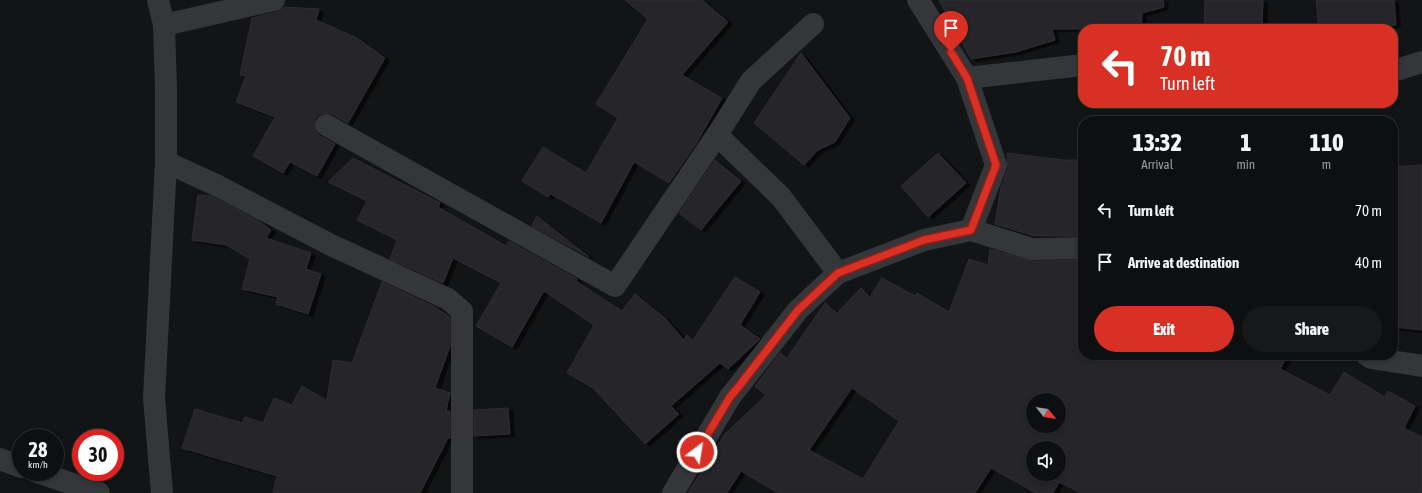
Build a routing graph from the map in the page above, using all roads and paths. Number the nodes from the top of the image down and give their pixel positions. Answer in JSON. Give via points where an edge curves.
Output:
{"nodes":[{"id":1,"x":158,"y":0,"type":"edge"},
{"id":2,"x":274,"y":0,"type":"edge"},
{"id":3,"x":918,"y":0,"type":"edge"},
{"id":4,"x":813,"y":24,"type":"dead end"},
{"id":5,"x":164,"y":25,"type":"junction"},
{"id":6,"x":1422,"y":62,"type":"edge"},
{"id":7,"x":1078,"y":66,"type":"edge"},
{"id":8,"x":1398,"y":69,"type":"edge"},
{"id":9,"x":967,"y":78,"type":"junction"},
{"id":10,"x":326,"y":125,"type":"dead end"},
{"id":11,"x":717,"y":135,"type":"junction"},
{"id":12,"x":166,"y":162,"type":"junction"},
{"id":13,"x":971,"y":230,"type":"junction"},
{"id":14,"x":1078,"y":248,"type":"edge"},
{"id":15,"x":838,"y":273,"type":"junction"},
{"id":16,"x":1384,"y":360,"type":"edge"},
{"id":17,"x":1422,"y":366,"type":"edge"},
{"id":18,"x":0,"y":459,"type":"edge"},
{"id":19,"x":12,"y":463,"type":"edge"},
{"id":20,"x":64,"y":481,"type":"edge"},
{"id":21,"x":99,"y":493,"type":"edge"},
{"id":22,"x":162,"y":493,"type":"edge"},
{"id":23,"x":462,"y":493,"type":"edge"},
{"id":24,"x":673,"y":493,"type":"edge"}],
"edges":[{"from":1,"to":5,"type":"street"},
{"from":2,"to":5,"type":"street"},
{"from":3,"to":9,"type":"street"},
{"from":4,"to":11,"type":"street","via":[[751,81]]},
{"from":5,"to":12,"type":"street"},
{"from":6,"to":8,"type":"street"},
{"from":7,"to":9,"type":"street"},
{"from":9,"to":13,"type":"street","via":[[996,165]]},
{"from":10,"to":11,"type":"street","via":[[616,286]]},
{"from":11,"to":15,"type":"street","via":[[781,197]]},
{"from":12,"to":22,"type":"street","via":[[154,398]]},
{"from":12,"to":23,"type":"street","via":[[331,245],[448,299],[462,311]]},
{"from":13,"to":14,"type":"street","via":[[1032,249]]},
{"from":13,"to":15,"type":"street","via":[[924,240]]},
{"from":15,"to":24,"type":"street","via":[[798,310],[730,397]]},
{"from":16,"to":17,"type":"street"},
{"from":18,"to":19,"type":"street"},
{"from":20,"to":21,"type":"street"}]}
